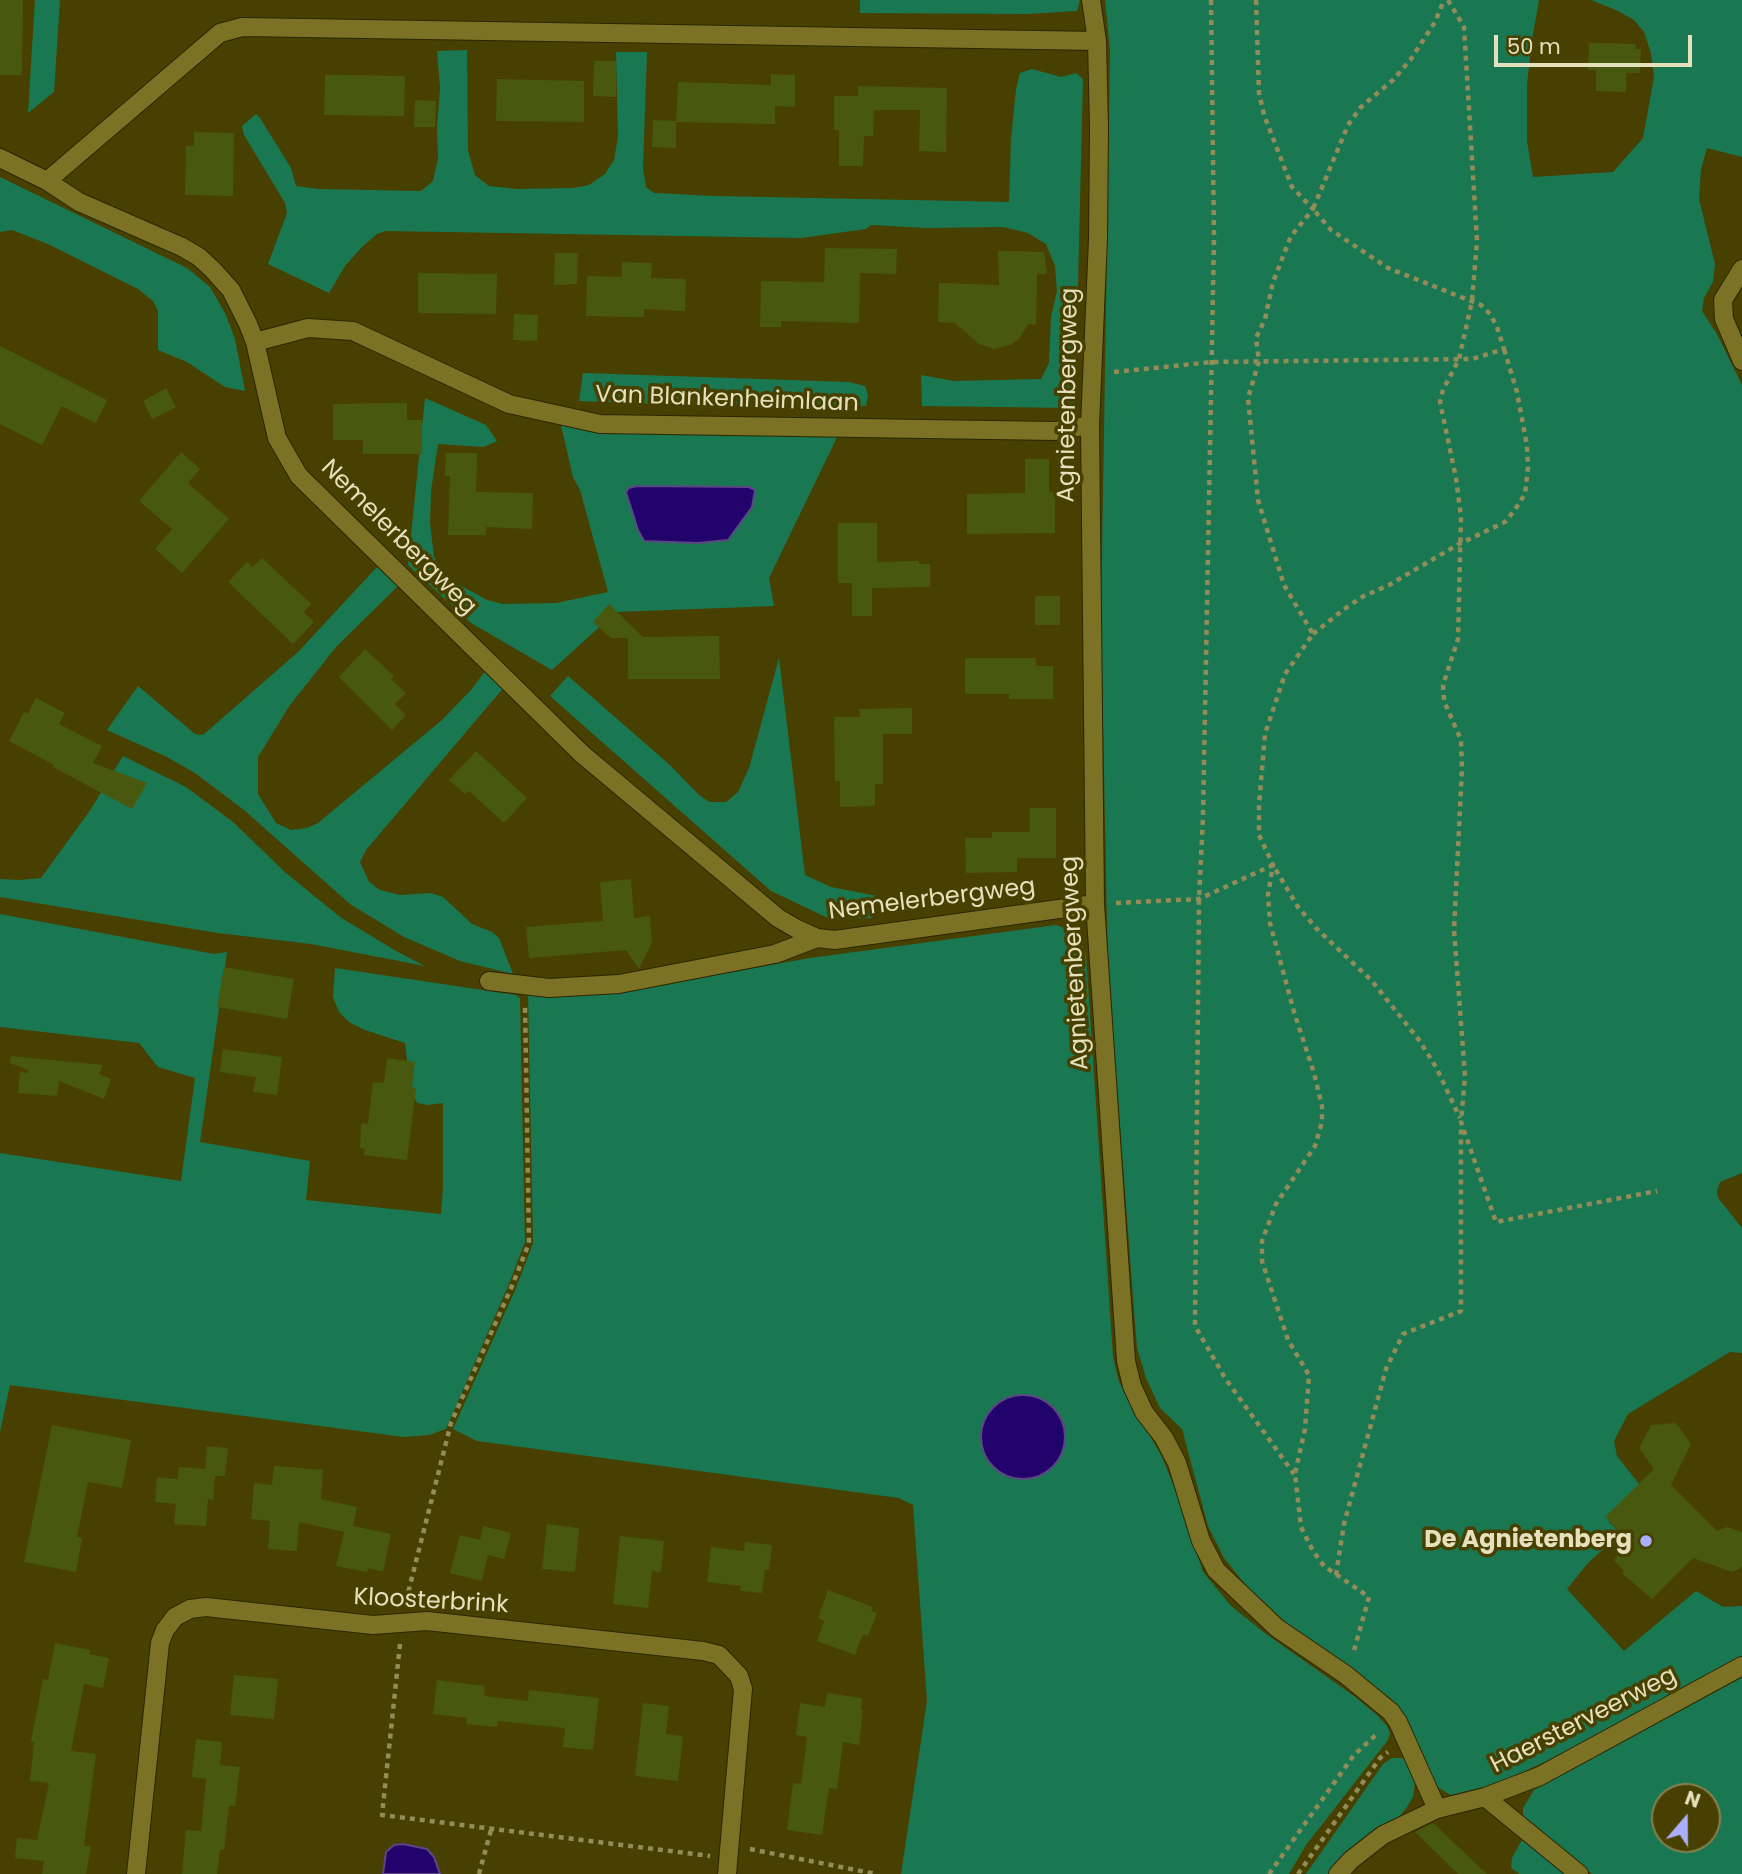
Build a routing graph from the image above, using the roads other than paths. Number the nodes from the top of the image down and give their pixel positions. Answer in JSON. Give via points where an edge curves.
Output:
{"nodes":[{"id":1,"x":1091,"y":0,"type":"edge"},
{"id":2,"x":1097,"y":41,"type":"junction"},
{"id":3,"x":0,"y":158,"type":"edge"},
{"id":4,"x":47,"y":180,"type":"junction"},
{"id":5,"x":1742,"y":270,"type":"edge"},
{"id":6,"x":255,"y":342,"type":"junction"},
{"id":7,"x":1742,"y":361,"type":"edge"},
{"id":8,"x":1090,"y":425,"type":"junction"},
{"id":9,"x":1095,"y":904,"type":"junction"},
{"id":10,"x":817,"y":938,"type":"junction"},
{"id":11,"x":489,"y":981,"type":"dead end"},
{"id":12,"x":1742,"y":1666,"type":"edge"},
{"id":13,"x":1485,"y":1797,"type":"junction"},
{"id":14,"x":1437,"y":1809,"type":"junction"},
{"id":15,"x":729,"y":1859,"type":"edge"},
{"id":16,"x":136,"y":1874,"type":"edge"},
{"id":17,"x":1338,"y":1874,"type":"edge"},
{"id":18,"x":1579,"y":1874,"type":"edge"}],
"edges":[{"from":1,"to":2,"type":"street","name":"Agnietenbergweg"},
{"from":2,"to":4,"type":"street","via":[[242,27],[220,33]]},
{"from":2,"to":8,"type":"street","name":"Agnietenbergweg","via":[[1098,239]]},
{"from":3,"to":4,"type":"street","name":"Nemelerbergweg"},
{"from":4,"to":6,"type":"street","name":"Nemelerbergweg","via":[[79,202],[199,257],[231,290]]},
{"from":5,"to":7,"type":"street","via":[[1723,300],[1724,319]]},
{"from":6,"to":8,"type":"street","name":"Van Blankenheimlaan","via":[[308,328],[353,331],[509,404],[600,424],[1056,431]]},
{"from":6,"to":10,"type":"street","name":"Nemelerbergweg","via":[[277,438],[299,476],[582,754],[778,918]]},
{"from":8,"to":9,"type":"street","name":"Agnietenbergweg"},
{"from":9,"to":10,"type":"street","name":"Nemelerbergweg","via":[[859,939]]},
{"from":9,"to":14,"type":"street","name":"Agnietenbergweg","via":[[1124,1335],[1132,1386],[1177,1463],[1198,1533],[1216,1570],[1277,1628],[1380,1702],[1398,1722]]},
{"from":10,"to":11,"type":"street","name":"Nemelerbergweg","via":[[775,954],[619,984],[524,987]]},
{"from":12,"to":13,"type":"street","name":"Haersterveerweg","via":[[1540,1776]]},
{"from":13,"to":14,"type":"street","name":"Haersterveerweg"},
{"from":13,"to":18,"type":"street"},
{"from":14,"to":17,"type":"street","name":"Haersterveerweg","via":[[1383,1835]]},
{"from":15,"to":16,"type":"street","name":"Kloosterbrink","via":[[743,1689],[739,1676],[719,1656],[441,1623],[373,1625],[206,1607],[175,1617],[165,1630],[158,1656]]}]}
